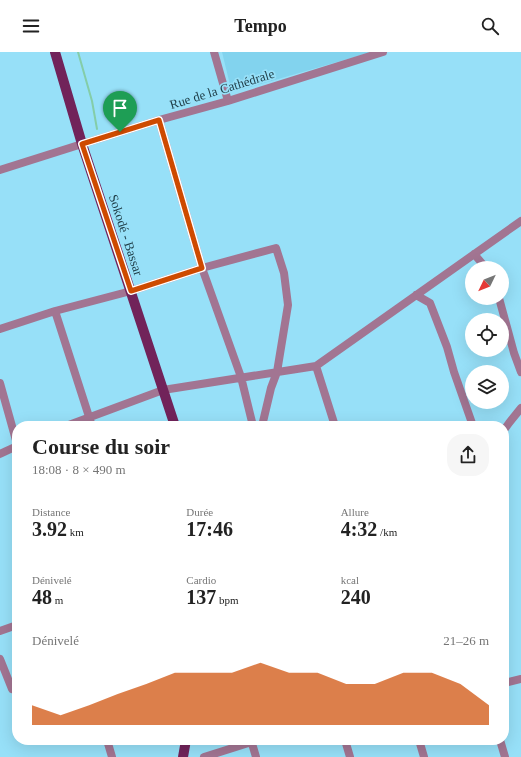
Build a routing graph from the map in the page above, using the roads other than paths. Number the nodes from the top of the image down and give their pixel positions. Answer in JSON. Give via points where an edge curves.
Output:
{"nodes":[{"id":1,"x":55,"y":52,"type":"edge"},
{"id":2,"x":214,"y":52,"type":"edge"},
{"id":3,"x":383,"y":52,"type":"edge"},
{"id":4,"x":228,"y":101,"type":"junction"},
{"id":5,"x":159,"y":120,"type":"junction"},
{"id":6,"x":82,"y":144,"type":"junction"},
{"id":7,"x":0,"y":170,"type":"edge"},
{"id":8,"x":521,"y":221,"type":"edge"},
{"id":9,"x":474,"y":254,"type":"junction"},
{"id":10,"x":480,"y":261,"type":"edge"},
{"id":11,"x":202,"y":268,"type":"junction"},
{"id":12,"x":131,"y":291,"type":"junction"},
{"id":13,"x":416,"y":295,"type":"junction"},
{"id":14,"x":501,"y":305,"type":"edge"},
{"id":15,"x":55,"y":311,"type":"junction"},
{"id":16,"x":0,"y":329,"type":"edge"},
{"id":17,"x":517,"y":351,"type":"edge"},
{"id":18,"x":316,"y":366,"type":"junction"},
{"id":19,"x":277,"y":372,"type":"junction"},
{"id":20,"x":521,"y":372,"type":"edge"},
{"id":21,"x":241,"y":377,"type":"junction"},
{"id":22,"x":0,"y":383,"type":"edge"},
{"id":23,"x":163,"y":390,"type":"junction"},
{"id":24,"x":521,"y":408,"type":"edge"},
{"id":25,"x":89,"y":417,"type":"junction"},
{"id":26,"x":79,"y":421,"type":"edge"},
{"id":27,"x":90,"y":421,"type":"edge"},
{"id":28,"x":173,"y":421,"type":"edge"},
{"id":29,"x":252,"y":421,"type":"edge"},
{"id":30,"x":263,"y":421,"type":"edge"},
{"id":31,"x":333,"y":421,"type":"edge"},
{"id":32,"x":471,"y":421,"type":"edge"},
{"id":33,"x":509,"y":422,"type":"edge"},
{"id":34,"x":12,"y":427,"type":"edge"},
{"id":35,"x":12,"y":448,"type":"edge"},
{"id":36,"x":0,"y":454,"type":"edge"},
{"id":37,"x":12,"y":627,"type":"edge"},
{"id":38,"x":0,"y":631,"type":"edge"},
{"id":39,"x":0,"y":659,"type":"edge"},
{"id":40,"x":521,"y":679,"type":"edge"},
{"id":41,"x":509,"y":682,"type":"edge"},
{"id":42,"x":12,"y":689,"type":"dead end"},
{"id":43,"x":108,"y":745,"type":"edge"},
{"id":44,"x":185,"y":745,"type":"edge"},
{"id":45,"x":242,"y":745,"type":"edge"},
{"id":46,"x":254,"y":745,"type":"edge"},
{"id":47,"x":346,"y":745,"type":"edge"},
{"id":48,"x":420,"y":745,"type":"edge"},
{"id":49,"x":501,"y":745,"type":"edge"},
{"id":50,"x":112,"y":757,"type":"edge"},
{"id":51,"x":183,"y":757,"type":"edge"},
{"id":52,"x":204,"y":757,"type":"edge"},
{"id":53,"x":256,"y":757,"type":"edge"},
{"id":54,"x":350,"y":757,"type":"edge"},
{"id":55,"x":424,"y":757,"type":"edge"},
{"id":56,"x":505,"y":757,"type":"edge"}],
"edges":[{"from":1,"to":6,"type":"main road","name":"Sokodé - Bassar"},
{"from":2,"to":4,"type":"street"},
{"from":3,"to":4,"type":"street","name":"Rue de la Cathédrale"},
{"from":4,"to":5,"type":"street","name":"Rue de la Cathédrale"},
{"from":5,"to":6,"type":"street","name":"Rue de la Cathédrale"},
{"from":5,"to":11,"type":"street"},
{"from":6,"to":7,"type":"street","name":"Rue de la Cathédrale"},
{"from":6,"to":12,"type":"main road","name":"Sokodé - Bassar"},
{"from":8,"to":9,"type":"street"},
{"from":9,"to":10,"type":"street"},
{"from":9,"to":13,"type":"street"},
{"from":11,"to":12,"type":"street"},
{"from":11,"to":19,"type":"street","via":[[276,248],[284,273],[288,305]]},
{"from":11,"to":21,"type":"street"},
{"from":12,"to":15,"type":"street"},
{"from":12,"to":23,"type":"main road","name":"Sokodé - Bassar"},
{"from":13,"to":18,"type":"street"},
{"from":13,"to":32,"type":"street","via":[[430,303]]},
{"from":14,"to":17,"type":"street"},
{"from":15,"to":16,"type":"street"},
{"from":15,"to":25,"type":"street"},
{"from":17,"to":20,"type":"street"},
{"from":18,"to":19,"type":"street"},
{"from":18,"to":31,"type":"street"},
{"from":19,"to":21,"type":"street"},
{"from":19,"to":30,"type":"street"},
{"from":21,"to":23,"type":"street"},
{"from":21,"to":29,"type":"street"},
{"from":22,"to":34,"type":"street"},
{"from":23,"to":25,"type":"street"},
{"from":23,"to":28,"type":"main road","name":"Sokodé - Bassar"},
{"from":24,"to":33,"type":"street"},
{"from":25,"to":26,"type":"street"},
{"from":25,"to":27,"type":"street"},
{"from":35,"to":36,"type":"street"},
{"from":37,"to":38,"type":"street"},
{"from":39,"to":42,"type":"street"},
{"from":40,"to":41,"type":"street"},
{"from":43,"to":50,"type":"street"},
{"from":44,"to":51,"type":"main road"},
{"from":45,"to":52,"type":"street"},
{"from":46,"to":53,"type":"street"},
{"from":47,"to":54,"type":"street"},
{"from":48,"to":55,"type":"street"},
{"from":49,"to":56,"type":"street"}]}
